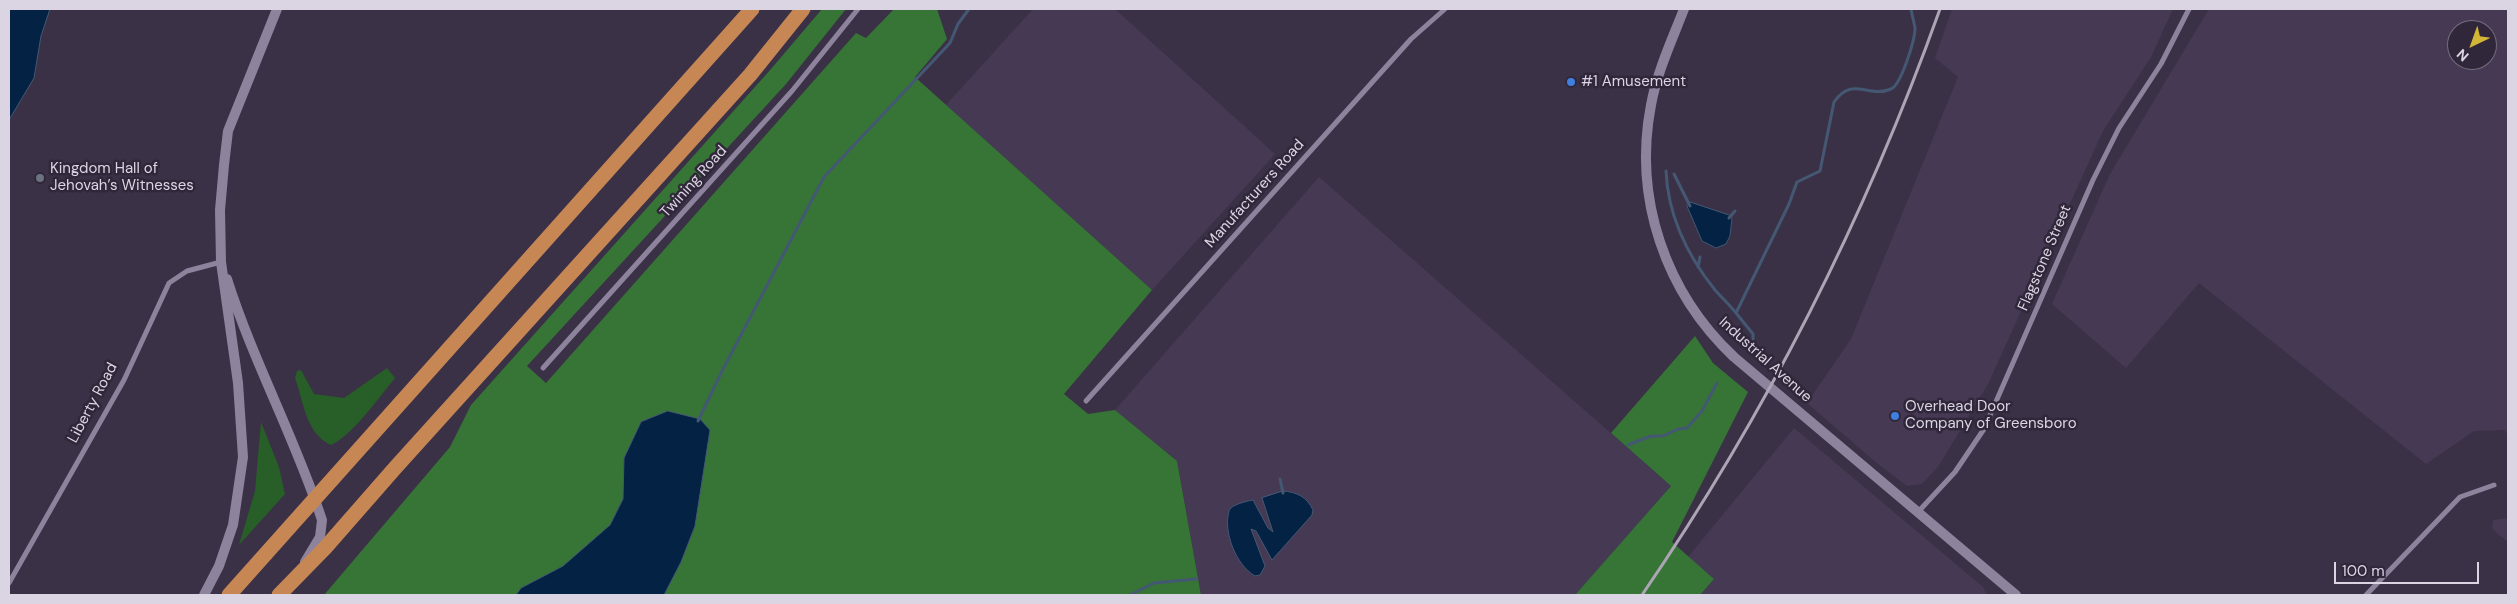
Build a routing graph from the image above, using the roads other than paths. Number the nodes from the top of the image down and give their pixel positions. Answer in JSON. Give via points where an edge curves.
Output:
{"nodes":[{"id":1,"x":277,"y":9,"type":"edge"},
{"id":2,"x":752,"y":9,"type":"edge"},
{"id":3,"x":803,"y":9,"type":"edge"},
{"id":4,"x":858,"y":9,"type":"edge"},
{"id":5,"x":1445,"y":9,"type":"edge"},
{"id":6,"x":1684,"y":9,"type":"edge"},
{"id":7,"x":2189,"y":9,"type":"edge"},
{"id":8,"x":221,"y":262,"type":"junction"},
{"id":9,"x":543,"y":368,"type":"dead end"},
{"id":10,"x":1086,"y":401,"type":"dead end"},
{"id":11,"x":2494,"y":485,"type":"dead end"},
{"id":12,"x":314,"y":497,"type":"junction"},
{"id":13,"x":1918,"y":512,"type":"junction"},
{"id":14,"x":294,"y":579,"type":"junction"},
{"id":15,"x":9,"y":583,"type":"edge"},
{"id":16,"x":2010,"y":593,"type":"edge"},
{"id":17,"x":204,"y":595,"type":"edge"},
{"id":18,"x":229,"y":595,"type":"edge"},
{"id":19,"x":279,"y":595,"type":"edge"},
{"id":20,"x":2366,"y":595,"type":"edge"}],
"edges":[{"from":1,"to":8,"type":"street","via":[[228,131],[220,210]]},
{"from":2,"to":12,"type":"highway"},
{"from":3,"to":14,"type":"highway","via":[[750,74]]},
{"from":4,"to":9,"type":"street","name":"Twining Road","via":[[792,92]]},
{"from":5,"to":10,"type":"street","name":"Manufacturers Road","via":[[1411,39]]},
{"from":6,"to":13,"type":"street","name":"Industrial Avenue","via":[[1657,79],[1646,140],[1651,211],[1671,273],[1695,314],[1722,346]]},
{"from":7,"to":13,"type":"street","name":"Flagstone Street","via":[[2162,64],[2119,128],[2097,171],[1984,429],[1955,472]]},
{"from":8,"to":12,"type":"street","via":[[246,335]]},
{"from":8,"to":15,"type":"street","name":"Liberty Road","via":[[186,271],[169,284],[124,380]]},
{"from":8,"to":17,"type":"street","via":[[238,383],[242,457],[233,525],[219,566]]},
{"from":11,"to":20,"type":"street","via":[[2460,497]]},
{"from":12,"to":14,"type":"street","via":[[322,520],[320,537]]},
{"from":12,"to":18,"type":"highway"},
{"from":13,"to":16,"type":"street","name":"Industrial Avenue"},
{"from":14,"to":19,"type":"highway"}]}
